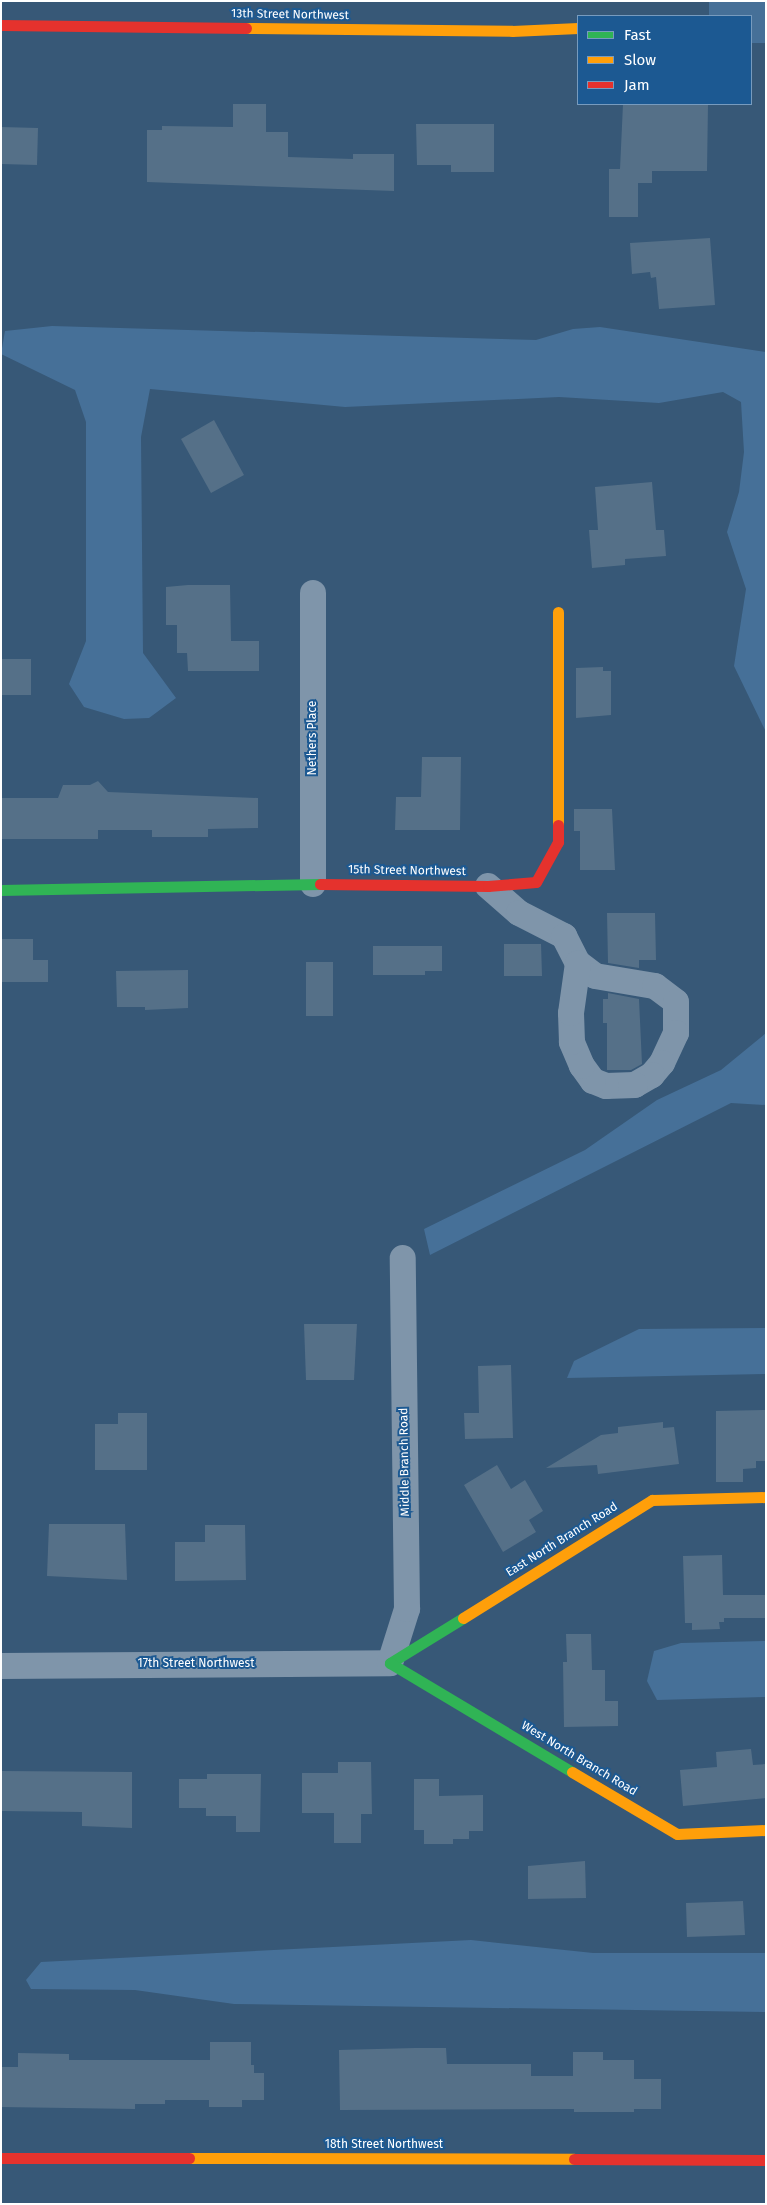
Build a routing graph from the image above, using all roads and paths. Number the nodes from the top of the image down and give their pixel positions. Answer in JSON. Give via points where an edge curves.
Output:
{"nodes":[{"id":1,"x":1,"y":25,"type":"edge"},
{"id":2,"x":577,"y":28,"type":"edge"},
{"id":3,"x":312,"y":593,"type":"dead end"},
{"id":4,"x":558,"y":612,"type":"dead end"},
{"id":5,"x":313,"y":884,"type":"junction"},
{"id":6,"x":488,"y":886,"type":"junction"},
{"id":7,"x":1,"y":890,"type":"edge"},
{"id":8,"x":578,"y":962,"type":"junction"},
{"id":9,"x":403,"y":1258,"type":"dead end"},
{"id":10,"x":766,"y":1498,"type":"edge"},
{"id":11,"x":390,"y":1663,"type":"junction"},
{"id":12,"x":1,"y":1666,"type":"edge"},
{"id":13,"x":766,"y":1830,"type":"edge"},
{"id":14,"x":1,"y":2158,"type":"edge"},
{"id":15,"x":766,"y":2160,"type":"edge"}],
"edges":[{"from":1,"to":2,"type":"street","name":"13th Street Northwest","via":[[512,31]]},
{"from":3,"to":5,"type":"street","name":"Nethers Place"},
{"from":4,"to":6,"type":"street","name":"15th Street Northwest","via":[[558,842],[536,882]]},
{"from":5,"to":6,"type":"street","name":"15th Street Northwest"},
{"from":5,"to":7,"type":"street","name":"15th Street Northwest"},
{"from":6,"to":8,"type":"street","via":[[519,913],[564,936]]},
{"from":8,"to":8,"type":"street","via":[[595,976],[655,986],[676,1002],[676,1033],[662,1063],[652,1075],[635,1084],[606,1086],[593,1081],[582,1066],[572,1042],[571,1012]]},
{"from":9,"to":11,"type":"street","name":"Middle Branch Road","via":[[407,1609]]},
{"from":10,"to":11,"type":"street","name":"East North Branch Road","via":[[652,1500]]},
{"from":11,"to":12,"type":"street","name":"17th Street Northwest"},
{"from":11,"to":13,"type":"street","name":"West North Branch Road","via":[[677,1834]]},
{"from":14,"to":15,"type":"street","name":"18th Street Northwest"}]}
